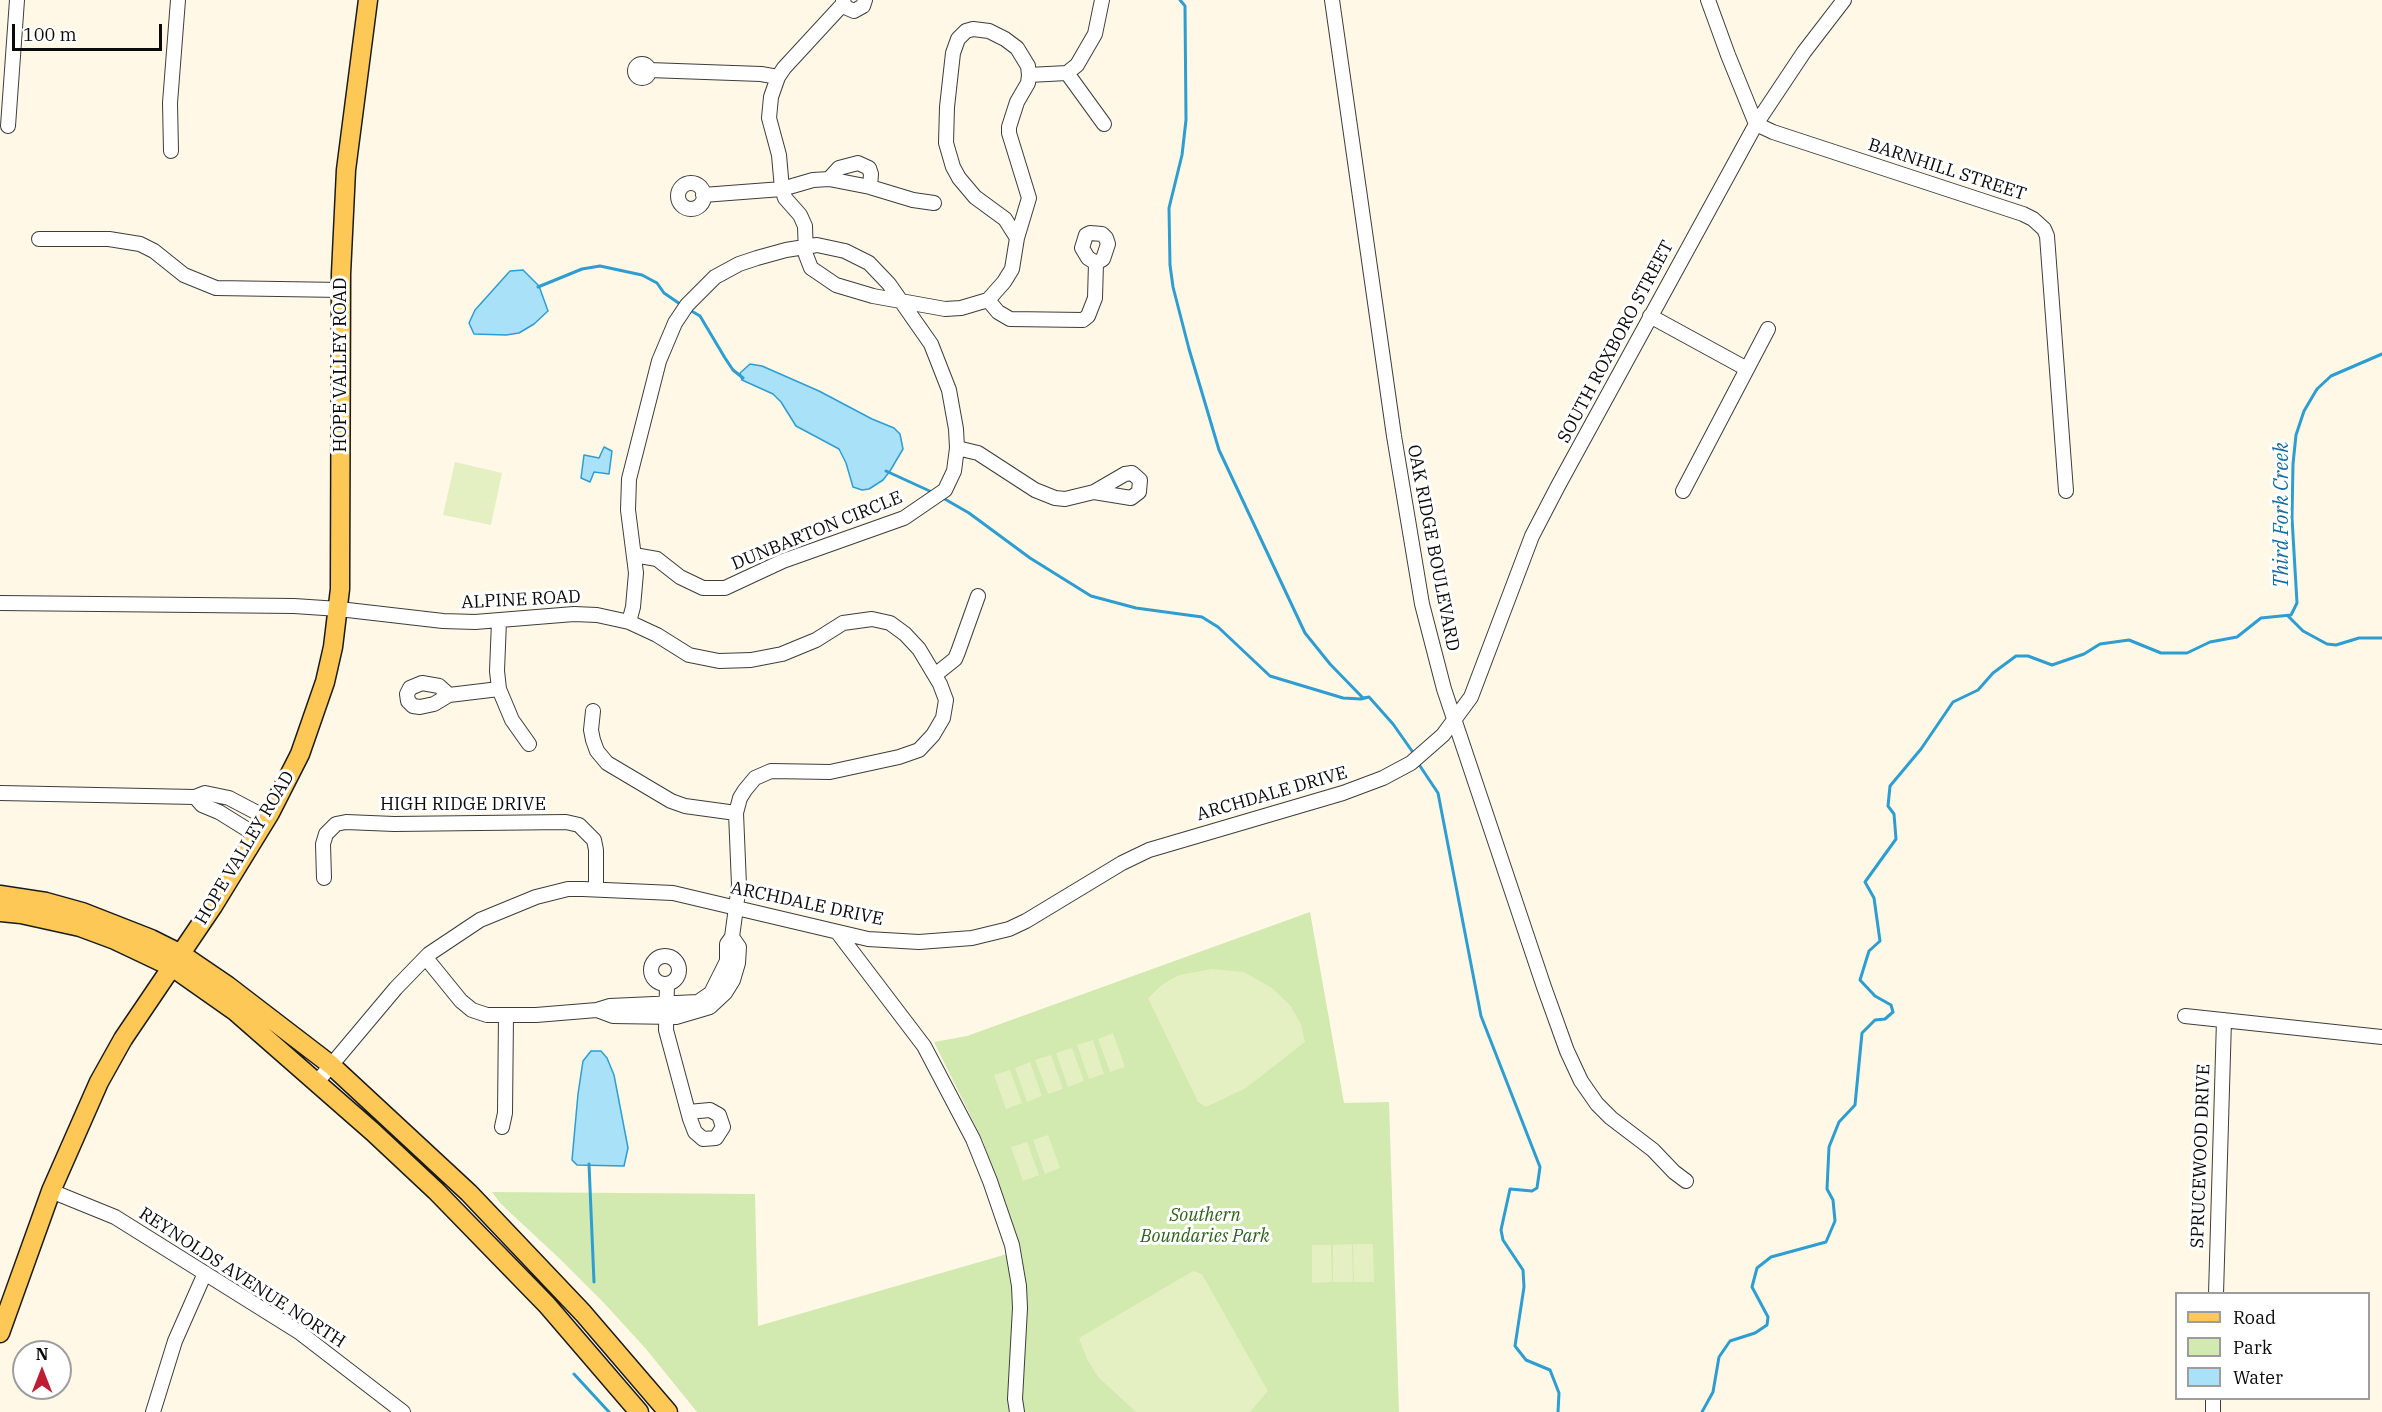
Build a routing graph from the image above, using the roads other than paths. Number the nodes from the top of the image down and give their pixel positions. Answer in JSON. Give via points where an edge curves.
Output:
{"nodes":[{"id":1,"x":17,"y":0,"type":"edge"},
{"id":2,"x":178,"y":0,"type":"edge"},
{"id":3,"x":368,"y":0,"type":"edge"},
{"id":4,"x":865,"y":0,"type":"edge"},
{"id":5,"x":1102,"y":0,"type":"edge"},
{"id":6,"x":1332,"y":0,"type":"edge"},
{"id":7,"x":1708,"y":0,"type":"edge"},
{"id":8,"x":1844,"y":0,"type":"edge"},
{"id":9,"x":843,"y":2,"type":"edge"},
{"id":10,"x":649,"y":70,"type":"dead end"},
{"id":11,"x":1067,"y":73,"type":"junction"},
{"id":12,"x":1029,"y":75,"type":"junction"},
{"id":13,"x":778,"y":77,"type":"junction"},
{"id":14,"x":1104,"y":124,"type":"dead end"},
{"id":15,"x":1756,"y":124,"type":"junction"},
{"id":16,"x":8,"y":126,"type":"dead end"},
{"id":17,"x":171,"y":151,"type":"dead end"},
{"id":18,"x":829,"y":178,"type":"junction"},
{"id":19,"x":870,"y":187,"type":"junction"},
{"id":20,"x":782,"y":189,"type":"junction"},
{"id":21,"x":704,"y":195,"type":"dead end"},
{"id":22,"x":934,"y":203,"type":"dead end"},
{"id":23,"x":1017,"y":238,"type":"junction"},
{"id":24,"x":39,"y":239,"type":"dead end"},
{"id":25,"x":806,"y":246,"type":"junction"},
{"id":26,"x":1096,"y":263,"type":"dead end"},
{"id":27,"x":341,"y":290,"type":"junction"},
{"id":28,"x":988,"y":300,"type":"junction"},
{"id":29,"x":902,"y":302,"type":"junction"},
{"id":30,"x":1650,"y":316,"type":"junction"},
{"id":31,"x":1768,"y":329,"type":"dead end"},
{"id":32,"x":1746,"y":369,"type":"junction"},
{"id":33,"x":957,"y":448,"type":"junction"},
{"id":34,"x":1683,"y":491,"type":"dead end"},
{"id":35,"x":2066,"y":491,"type":"dead end"},
{"id":36,"x":1094,"y":492,"type":"dead end"},
{"id":37,"x":634,"y":555,"type":"junction"},
{"id":38,"x":978,"y":596,"type":"dead end"},
{"id":39,"x":0,"y":603,"type":"edge"},
{"id":40,"x":339,"y":609,"type":"junction"},
{"id":41,"x":499,"y":621,"type":"junction"},
{"id":42,"x":629,"y":622,"type":"junction"},
{"id":43,"x":935,"y":675,"type":"junction"},
{"id":44,"x":499,"y":689,"type":"junction"},
{"id":45,"x":449,"y":695,"type":"dead end"},
{"id":46,"x":593,"y":711,"type":"dead end"},
{"id":47,"x":1455,"y":720,"type":"junction"},
{"id":48,"x":529,"y":744,"type":"dead end"},
{"id":49,"x":0,"y":793,"type":"edge"},
{"id":50,"x":195,"y":797,"type":"junction"},
{"id":51,"x":736,"y":813,"type":"junction"},
{"id":52,"x":267,"y":818,"type":"junction"},
{"id":53,"x":256,"y":835,"type":"junction"},
{"id":54,"x":324,"y":878,"type":"dead end"},
{"id":55,"x":596,"y":889,"type":"junction"},
{"id":56,"x":0,"y":895,"type":"edge"},
{"id":57,"x":738,"y":907,"type":"junction"},
{"id":58,"x":0,"y":912,"type":"edge"},
{"id":59,"x":838,"y":933,"type":"junction"},
{"id":60,"x":426,"y":958,"type":"junction"},
{"id":61,"x":177,"y":960,"type":"junction"},
{"id":62,"x":667,"y":984,"type":"dead end"},
{"id":63,"x":666,"y":1011,"type":"junction"},
{"id":64,"x":506,"y":1015,"type":"junction"},
{"id":65,"x":2185,"y":1016,"type":"dead end"},
{"id":66,"x":2224,"y":1020,"type":"junction"},
{"id":67,"x":2382,"y":1037,"type":"edge"},
{"id":68,"x":331,"y":1065,"type":"junction"},
{"id":69,"x":317,"y":1082,"type":"junction"},
{"id":70,"x":688,"y":1112,"type":"dead end"},
{"id":71,"x":502,"y":1127,"type":"dead end"},
{"id":72,"x":1686,"y":1181,"type":"dead end"},
{"id":73,"x":51,"y":1191,"type":"junction"},
{"id":74,"x":205,"y":1273,"type":"junction"},
{"id":75,"x":2216,"y":1292,"type":"edge"},
{"id":76,"x":0,"y":1333,"type":"edge"},
{"id":77,"x":153,"y":1412,"type":"edge"},
{"id":78,"x":403,"y":1412,"type":"edge"},
{"id":79,"x":639,"y":1412,"type":"edge"},
{"id":80,"x":668,"y":1412,"type":"edge"},
{"id":81,"x":1017,"y":1412,"type":"edge"}],
"edges":[{"from":1,"to":16,"type":"street"},
{"from":2,"to":17,"type":"street","via":[[170,103]]},
{"from":3,"to":27,"type":"main road","name":"HOPE VALLEY ROAD","via":[[346,170]]},
{"from":4,"to":9,"type":"street","via":[[858,10],[851,11]]},
{"from":5,"to":11,"type":"street","via":[[1089,47]]},
{"from":6,"to":47,"type":"street","name":"OAK RIDGE BOULEVARD","via":[[1415,564],[1432,645]]},
{"from":7,"to":15,"type":"street"},
{"from":8,"to":15,"type":"street","name":"SOUTH ROXBORO STREET"},
{"from":9,"to":13,"type":"street"},
{"from":10,"to":13,"type":"street"},
{"from":11,"to":12,"type":"street"},
{"from":11,"to":14,"type":"street"},
{"from":12,"to":23,"type":"street","via":[[1009,127],[1029,198]]},
{"from":12,"to":23,"type":"street","via":[[1017,48],[989,31],[973,29],[957,39],[946,132],[951,160],[968,190],[1005,219]]},
{"from":13,"to":20,"type":"street","via":[[769,118],[779,155]]},
{"from":15,"to":30,"type":"street","name":"SOUTH ROXBORO STREET"},
{"from":15,"to":35,"type":"street","name":"BARNHILL STREET","via":[[2023,214],[2044,229]]},
{"from":18,"to":19,"type":"street"},
{"from":18,"to":19,"type":"street","via":[[839,168],[858,163],[869,168]]},
{"from":18,"to":20,"type":"street"},
{"from":19,"to":22,"type":"street"},
{"from":20,"to":21,"type":"street"},
{"from":20,"to":25,"type":"street","via":[[805,225]]},
{"from":23,"to":28,"type":"street","via":[[1012,269]]},
{"from":24,"to":27,"type":"street","via":[[109,239],[140,244],[184,275],[216,288]]},
{"from":25,"to":29,"type":"street","name":"DUNBARTON CIRCLE","via":[[830,247],[859,256],[878,271]]},
{"from":25,"to":29,"type":"street","via":[[811,268],[820,276],[836,285]]},
{"from":25,"to":37,"type":"street","name":"DUNBARTON CIRCLE","via":[[726,270],[695,296],[675,322],[659,361],[629,479],[628,510]]},
{"from":26,"to":28,"type":"street","via":[[1095,298],[1083,320],[1010,319]]},
{"from":27,"to":40,"type":"main road","name":"HOPE VALLEY ROAD"},
{"from":28,"to":29,"type":"street","via":[[945,309]]},
{"from":29,"to":33,"type":"street","name":"DUNBARTON CIRCLE","via":[[936,354],[949,390]]},
{"from":30,"to":32,"type":"street"},
{"from":30,"to":47,"type":"street","name":"SOUTH ROXBORO STREET","via":[[1532,536],[1471,697]]},
{"from":31,"to":32,"type":"street"},
{"from":32,"to":34,"type":"street"},
{"from":33,"to":36,"type":"street","via":[[978,453],[1045,495],[1065,498]]},
{"from":33,"to":37,"type":"street","name":"DUNBARTON CIRCLE","via":[[950,482],[940,494],[904,518],[783,561],[725,588],[704,588],[680,577],[657,559]]},
{"from":37,"to":42,"type":"street","name":"DUNBARTON CIRCLE","via":[[635,591]]},
{"from":38,"to":43,"type":"street","via":[[955,659]]},
{"from":39,"to":40,"type":"street","name":"ALPINE ROAD"},
{"from":40,"to":41,"type":"street","name":"ALPINE ROAD","via":[[442,621]]},
{"from":40,"to":52,"type":"main road","name":"HOPE VALLEY ROAD","via":[[316,709],[295,764]]},
{"from":41,"to":42,"type":"street","name":"ALPINE ROAD","via":[[585,614]]},
{"from":41,"to":44,"type":"street"},
{"from":42,"to":43,"type":"street","name":"ALPINE ROAD","via":[[689,655],[735,662],[782,654],[843,623],[872,619],[890,623],[905,634]]},
{"from":43,"to":51,"type":"street","name":"ALPINE ROAD","via":[[946,700],[943,718],[919,750],[830,772],[771,771],[749,784]]},
{"from":44,"to":45,"type":"street"},
{"from":44,"to":48,"type":"street","via":[[512,720]]},
{"from":46,"to":51,"type":"street","via":[[593,740],[607,763],[671,801]]},
{"from":47,"to":59,"type":"street","name":"ARCHDALE DRIVE","via":[[1419,757],[1383,778],[1343,794],[1149,850],[1009,929],[972,938],[919,942]]},
{"from":47,"to":72,"type":"street","name":"OAK RIDGE BOULEVARD","via":[[1544,987],[1581,1081],[1611,1118]]},
{"from":49,"to":50,"type":"street"},
{"from":50,"to":52,"type":"street","via":[[206,793],[229,798]]},
{"from":50,"to":53,"type":"street","via":[[202,805]]},
{"from":51,"to":57,"type":"street","name":"ALPINE ROAD"},
{"from":52,"to":53,"type":"main road","name":"HOPE VALLEY ROAD"},
{"from":53,"to":61,"type":"main road","name":"HOPE VALLEY ROAD"},
{"from":54,"to":55,"type":"street","name":"HIGH RIDGE DRIVE","via":[[323,844],[330,827],[336,824],[566,822],[579,825],[594,840]]},
{"from":55,"to":57,"type":"street","name":"ARCHDALE DRIVE","via":[[673,893]]},
{"from":55,"to":60,"type":"street","name":"ARCHDALE DRIVE","via":[[568,889],[500,910],[460,931]]},
{"from":56,"to":61,"type":"main road","via":[[82,912],[151,939]]},
{"from":57,"to":59,"type":"street","name":"ARCHDALE DRIVE"},
{"from":57,"to":63,"type":"street","name":"ALPINE ROAD","via":[[727,944],[727,962],[711,993],[698,1002]]},
{"from":58,"to":61,"type":"main road","via":[[80,927]]},
{"from":59,"to":81,"type":"street","via":[[924,1046],[968,1128],[990,1181],[1012,1245],[1019,1286]]},
{"from":60,"to":64,"type":"street","name":"ALPINE ROAD","via":[[472,1010]]},
{"from":60,"to":68,"type":"street","name":"ARCHDALE DRIVE"},
{"from":61,"to":68,"type":"main road","via":[[228,986]]},
{"from":61,"to":69,"type":"main road"},
{"from":61,"to":73,"type":"main road","name":"HOPE VALLEY ROAD","via":[[99,1082]]},
{"from":62,"to":63,"type":"street"},
{"from":63,"to":64,"type":"street","name":"ALPINE ROAD","via":[[610,1006]]},
{"from":63,"to":70,"type":"street","via":[[666,1029]]},
{"from":64,"to":71,"type":"street"},
{"from":65,"to":66,"type":"street"},
{"from":66,"to":67,"type":"street"},
{"from":66,"to":75,"type":"street","name":"SPRUCEWOOD DRIVE"},
{"from":68,"to":69,"type":"street","name":"ARCHDALE DRIVE"},
{"from":68,"to":80,"type":"main road","via":[[470,1193],[577,1306]]},
{"from":69,"to":79,"type":"main road","via":[[496,1251]]},
{"from":73,"to":74,"type":"street","name":"REYNOLDS AVENUE NORTH","via":[[115,1217]]},
{"from":73,"to":76,"type":"main road","name":"HOPE VALLEY ROAD"},
{"from":74,"to":77,"type":"street","via":[[166,1363]]},
{"from":74,"to":78,"type":"street","name":"REYNOLDS AVENUE NORTH","via":[[299,1332]]}]}
